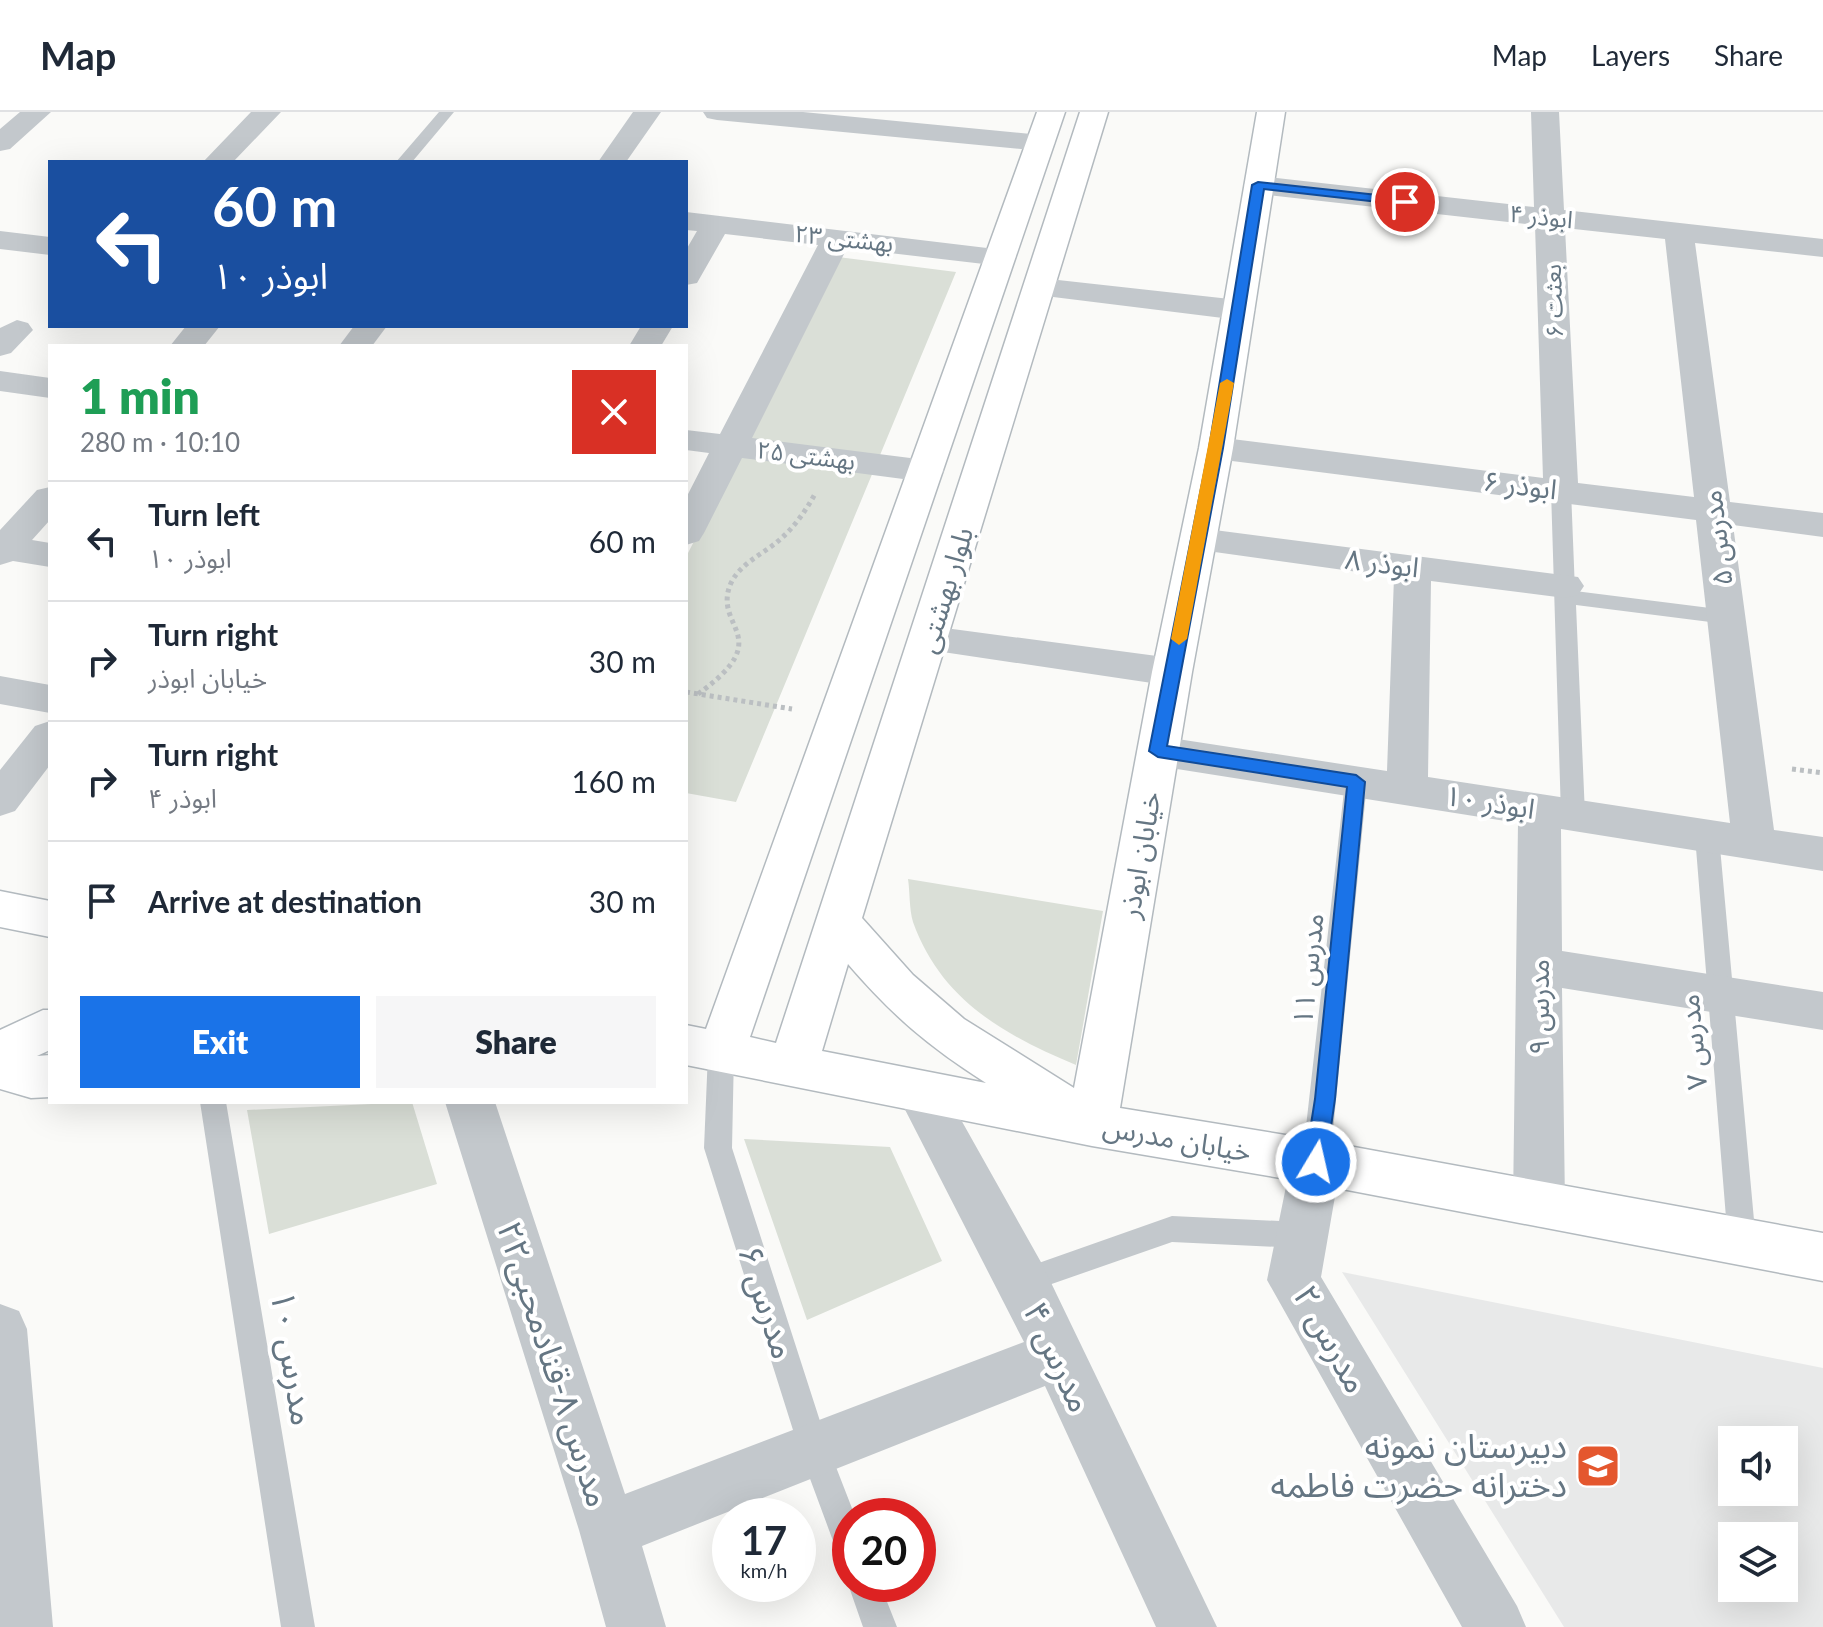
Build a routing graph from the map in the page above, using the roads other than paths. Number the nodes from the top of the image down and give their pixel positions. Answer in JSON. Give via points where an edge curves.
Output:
{"nodes":[{"id":1,"x":37,"y":112,"type":"edge"},
{"id":2,"x":267,"y":112,"type":"edge"},
{"id":3,"x":447,"y":112,"type":"edge"},
{"id":4,"x":647,"y":112,"type":"edge"},
{"id":5,"x":717,"y":112,"type":"edge"},
{"id":6,"x":1094,"y":112,"type":"edge"},
{"id":7,"x":1271,"y":112,"type":"edge"},
{"id":8,"x":1545,"y":112,"type":"edge"},
{"id":9,"x":1046,"y":128,"type":"edge"},
{"id":10,"x":0,"y":143,"type":"edge"},
{"id":11,"x":219,"y":160,"type":"edge"},
{"id":12,"x":406,"y":160,"type":"edge"},
{"id":13,"x":613,"y":160,"type":"edge"},
{"id":14,"x":1258,"y":185,"type":"junction"},
{"id":15,"x":1551,"y":218,"type":"junction"},
{"id":16,"x":701,"y":223,"type":"edge"},
{"id":17,"x":1679,"y":232,"type":"junction"},
{"id":18,"x":837,"y":238,"type":"junction"},
{"id":19,"x":0,"y":240,"type":"edge"},
{"id":20,"x":48,"y":246,"type":"edge"},
{"id":21,"x":1823,"y":248,"type":"edge"},
{"id":22,"x":1001,"y":257,"type":"junction"},
{"id":23,"x":688,"y":269,"type":"edge"},
{"id":24,"x":1040,"y":287,"type":"junction"},
{"id":25,"x":1239,"y":310,"type":"junction"},
{"id":26,"x":202,"y":328,"type":"edge"},
{"id":27,"x":369,"y":328,"type":"edge"},
{"id":28,"x":188,"y":344,"type":"edge"},
{"id":29,"x":357,"y":344,"type":"edge"},
{"id":30,"x":0,"y":381,"type":"edge"},
{"id":31,"x":48,"y":388,"type":"edge"},
{"id":32,"x":688,"y":440,"type":"edge"},
{"id":33,"x":730,"y":446,"type":"junction"},
{"id":34,"x":1216,"y":448,"type":"junction"},
{"id":35,"x":926,"y":471,"type":"junction"},
{"id":36,"x":1561,"y":490,"type":"junction"},
{"id":37,"x":48,"y":500,"type":"edge"},
{"id":38,"x":1713,"y":510,"type":"junction"},
{"id":39,"x":689,"y":522,"type":"edge"},
{"id":40,"x":1823,"y":525,"type":"edge"},
{"id":41,"x":1199,"y":540,"type":"junction"},
{"id":42,"x":2,"y":550,"type":"edge"},
{"id":43,"x":48,"y":555,"type":"edge"},
{"id":44,"x":1413,"y":567,"type":"junction"},
{"id":45,"x":1565,"y":591,"type":"junction"},
{"id":46,"x":1726,"y":617,"type":"junction"},
{"id":47,"x":930,"y":639,"type":"junction"},
{"id":48,"x":1172,"y":672,"type":"junction"},
{"id":49,"x":0,"y":690,"type":"edge"},
{"id":50,"x":48,"y":699,"type":"edge"},
{"id":51,"x":48,"y":739,"type":"edge"},
{"id":52,"x":1158,"y":751,"type":"junction"},
{"id":53,"x":1356,"y":782,"type":"junction"},
{"id":54,"x":1407,"y":789,"type":"junction"},
{"id":55,"x":0,"y":800,"type":"edge"},
{"id":56,"x":1556,"y":812,"type":"junction"},
{"id":57,"x":1707,"y":836,"type":"junction"},
{"id":58,"x":797,"y":837,"type":"junction"},
{"id":59,"x":1754,"y":843,"type":"junction"},
{"id":60,"x":863,"y":847,"type":"junction"},
{"id":61,"x":1823,"y":854,"type":"edge"},
{"id":62,"x":0,"y":909,"type":"edge"},
{"id":63,"x":48,"y":919,"type":"edge"},
{"id":64,"x":840,"y":923,"type":"junction"},
{"id":65,"x":1539,"y":966,"type":"junction"},
{"id":66,"x":1721,"y":994,"type":"junction"},
{"id":67,"x":1823,"y":1011,"type":"edge"},
{"id":68,"x":48,"y":1031,"type":"edge"},
{"id":69,"x":698,"y":1050,"type":"edge"},
{"id":70,"x":0,"y":1053,"type":"edge"},
{"id":71,"x":793,"y":1066,"type":"junction"},
{"id":72,"x":0,"y":1069,"type":"edge"},
{"id":73,"x":48,"y":1076,"type":"edge"},
{"id":74,"x":920,"y":1092,"type":"junction"},
{"id":75,"x":213,"y":1104,"type":"edge"},
{"id":76,"x":471,"y":1104,"type":"edge"},
{"id":77,"x":1092,"y":1125,"type":"junction"},
{"id":78,"x":1316,"y":1162,"type":"junction"},
{"id":79,"x":1539,"y":1204,"type":"junction"},
{"id":80,"x":1301,"y":1235,"type":"junction"},
{"id":81,"x":1742,"y":1242,"type":"junction"},
{"id":82,"x":1823,"y":1257,"type":"edge"},
{"id":83,"x":1023,"y":1281,"type":"junction"},
{"id":84,"x":0,"y":1329,"type":"edge"},
{"id":85,"x":1057,"y":1355,"type":"junction"},
{"id":86,"x":814,"y":1449,"type":"junction"},
{"id":87,"x":6,"y":1489,"type":"edge"},
{"id":88,"x":832,"y":1498,"type":"edge"},
{"id":89,"x":608,"y":1530,"type":"junction"},
{"id":90,"x":871,"y":1602,"type":"edge"},
{"id":91,"x":23,"y":1627,"type":"edge"},
{"id":92,"x":298,"y":1627,"type":"edge"},
{"id":93,"x":636,"y":1627,"type":"edge"},
{"id":94,"x":880,"y":1627,"type":"edge"},
{"id":95,"x":1187,"y":1627,"type":"edge"},
{"id":96,"x":1496,"y":1627,"type":"edge"}],
"edges":[{"from":1,"to":10,"type":"street"},
{"from":2,"to":11,"type":"street"},
{"from":3,"to":12,"type":"lane"},
{"from":4,"to":13,"type":"street"},
{"from":5,"to":9,"type":"street"},
{"from":6,"to":24,"type":"main road","name":"بلوار بهشتی"},
{"from":7,"to":14,"type":"main road","name":"خیابان ابوذر"},
{"from":8,"to":15,"type":"street","name":"بعثت ۶"},
{"from":9,"to":22,"type":"main road","name":"بلوار بهشتی"},
{"from":14,"to":15,"type":"street","name":"ابوذر ۴"},
{"from":14,"to":25,"type":"main road","name":"خیابان ابوذر"},
{"from":15,"to":17,"type":"street","name":"ابوذر ۴"},
{"from":15,"to":36,"type":"street","name":"بعثت ۶"},
{"from":16,"to":18,"type":"street","name":"بهشتی ۲۳"},
{"from":16,"to":23,"type":"street"},
{"from":17,"to":21,"type":"street","name":"ابوذر ۴"},
{"from":17,"to":38,"type":"street","name":"مدرس ۵"},
{"from":18,"to":22,"type":"street","name":"بهشتی ۲۳"},
{"from":18,"to":33,"type":"street"},
{"from":19,"to":20,"type":"street"},
{"from":22,"to":35,"type":"main road","name":"بلوار بهشتی"},
{"from":24,"to":25,"type":"street"},
{"from":24,"to":47,"type":"main road","name":"بلوار بهشتی"},
{"from":25,"to":34,"type":"main road","name":"خیابان ابوذر"},
{"from":26,"to":28,"type":"street"},
{"from":27,"to":29,"type":"street"},
{"from":30,"to":31,"type":"street"},
{"from":32,"to":33,"type":"street","name":"بهشتی ۲۵"},
{"from":33,"to":35,"type":"street","name":"بهشتی ۲۵"},
{"from":33,"to":39,"type":"street"},
{"from":34,"to":36,"type":"street","name":"ابوذر ۶"},
{"from":34,"to":41,"type":"main road","name":"خیابان ابوذر"},
{"from":35,"to":58,"type":"main road","name":"بلوار بهشتی"},
{"from":36,"to":38,"type":"street","name":"ابوذر ۶"},
{"from":36,"to":45,"type":"lane"},
{"from":37,"to":42,"type":"street"},
{"from":38,"to":40,"type":"street","name":"ابوذر ۶"},
{"from":38,"to":46,"type":"street","name":"مدرس ۵"},
{"from":41,"to":44,"type":"street","name":"ابوذر ۸"},
{"from":41,"to":48,"type":"main road","name":"خیابان ابوذر"},
{"from":42,"to":43,"type":"street"},
{"from":44,"to":45,"type":"street","name":"ابوذر ۸"},
{"from":44,"to":54,"type":"street"},
{"from":45,"to":46,"type":"lane"},
{"from":45,"to":56,"type":"lane"},
{"from":46,"to":59,"type":"street","name":"مدرس ۵"},
{"from":47,"to":48,"type":"street"},
{"from":47,"to":60,"type":"main road","name":"بلوار بهشتی"},
{"from":48,"to":52,"type":"main road","name":"خیابان ابوذر"},
{"from":49,"to":50,"type":"street"},
{"from":51,"to":55,"type":"street"},
{"from":52,"to":53,"type":"street","name":"ابوذر ۱۰"},
{"from":52,"to":77,"type":"main road","name":"خیابان ابوذر"},
{"from":53,"to":54,"type":"street","name":"ابوذر ۱۰"},
{"from":53,"to":78,"type":"lane","name":"مدرس ۱۱"},
{"from":54,"to":56,"type":"street","name":"ابوذر ۱۰"},
{"from":56,"to":57,"type":"street","name":"ابوذر ۱۰"},
{"from":56,"to":65,"type":"street","name":"مدرس ۹"},
{"from":57,"to":59,"type":"street","name":"ابوذر ۱۰"},
{"from":57,"to":66,"type":"lane","name":"مدرس ۷"},
{"from":58,"to":60,"type":"main road"},
{"from":58,"to":69,"type":"main road","name":"بلوار بهشتی"},
{"from":59,"to":61,"type":"street","name":"ابوذر ۱۰"},
{"from":60,"to":64,"type":"main road","name":"بلوار بهشتی"},
{"from":62,"to":63,"type":"main road"},
{"from":64,"to":71,"type":"main road","name":"بلوار بهشتی"},
{"from":64,"to":77,"type":"main road","via":[[897,988],[947,1033]]},
{"from":65,"to":66,"type":"street"},
{"from":65,"to":79,"type":"street","name":"مدرس ۹"},
{"from":66,"to":67,"type":"street"},
{"from":66,"to":81,"type":"lane","name":"مدرس ۷"},
{"from":68,"to":70,"type":"main road"},
{"from":69,"to":71,"type":"main road","name":"خیابان مدرس"},
{"from":69,"to":86,"type":"lane","name":"مدرس ۶","via":[[718,1148]]},
{"from":71,"to":74,"type":"main road","name":"خیابان مدرس"},
{"from":72,"to":73,"type":"main road"},
{"from":74,"to":77,"type":"main road","name":"خیابان مدرس"},
{"from":74,"to":83,"type":"street","name":"مدرس ۴"},
{"from":75,"to":92,"type":"lane","name":"مدرس ۱۰"},
{"from":76,"to":89,"type":"street","name":"مدرس ۸-قنادمحبی۲۲"},
{"from":77,"to":78,"type":"main road","name":"خیابان مدرس"},
{"from":78,"to":79,"type":"main road","name":"خیابان مدرس"},
{"from":78,"to":80,"type":"street","name":"مدرس ۲"},
{"from":79,"to":81,"type":"main road","name":"خیابان مدرس"},
{"from":80,"to":83,"type":"lane","via":[[1172,1229]]},
{"from":80,"to":96,"type":"street","name":"مدرس ۲","via":[[1294,1280]]},
{"from":81,"to":82,"type":"main road","name":"خیابان مدرس"},
{"from":83,"to":85,"type":"street","name":"مدرس ۴"},
{"from":84,"to":87,"type":"street"},
{"from":85,"to":86,"type":"street"},
{"from":85,"to":95,"type":"street","name":"مدرس ۴"},
{"from":86,"to":88,"type":"lane","name":"مدرس ۶"},
{"from":86,"to":89,"type":"street"},
{"from":87,"to":91,"type":"street"},
{"from":89,"to":93,"type":"street","name":"مدرس ۸-قنادمحبی۲۲"},
{"from":90,"to":94,"type":"lane"}]}
